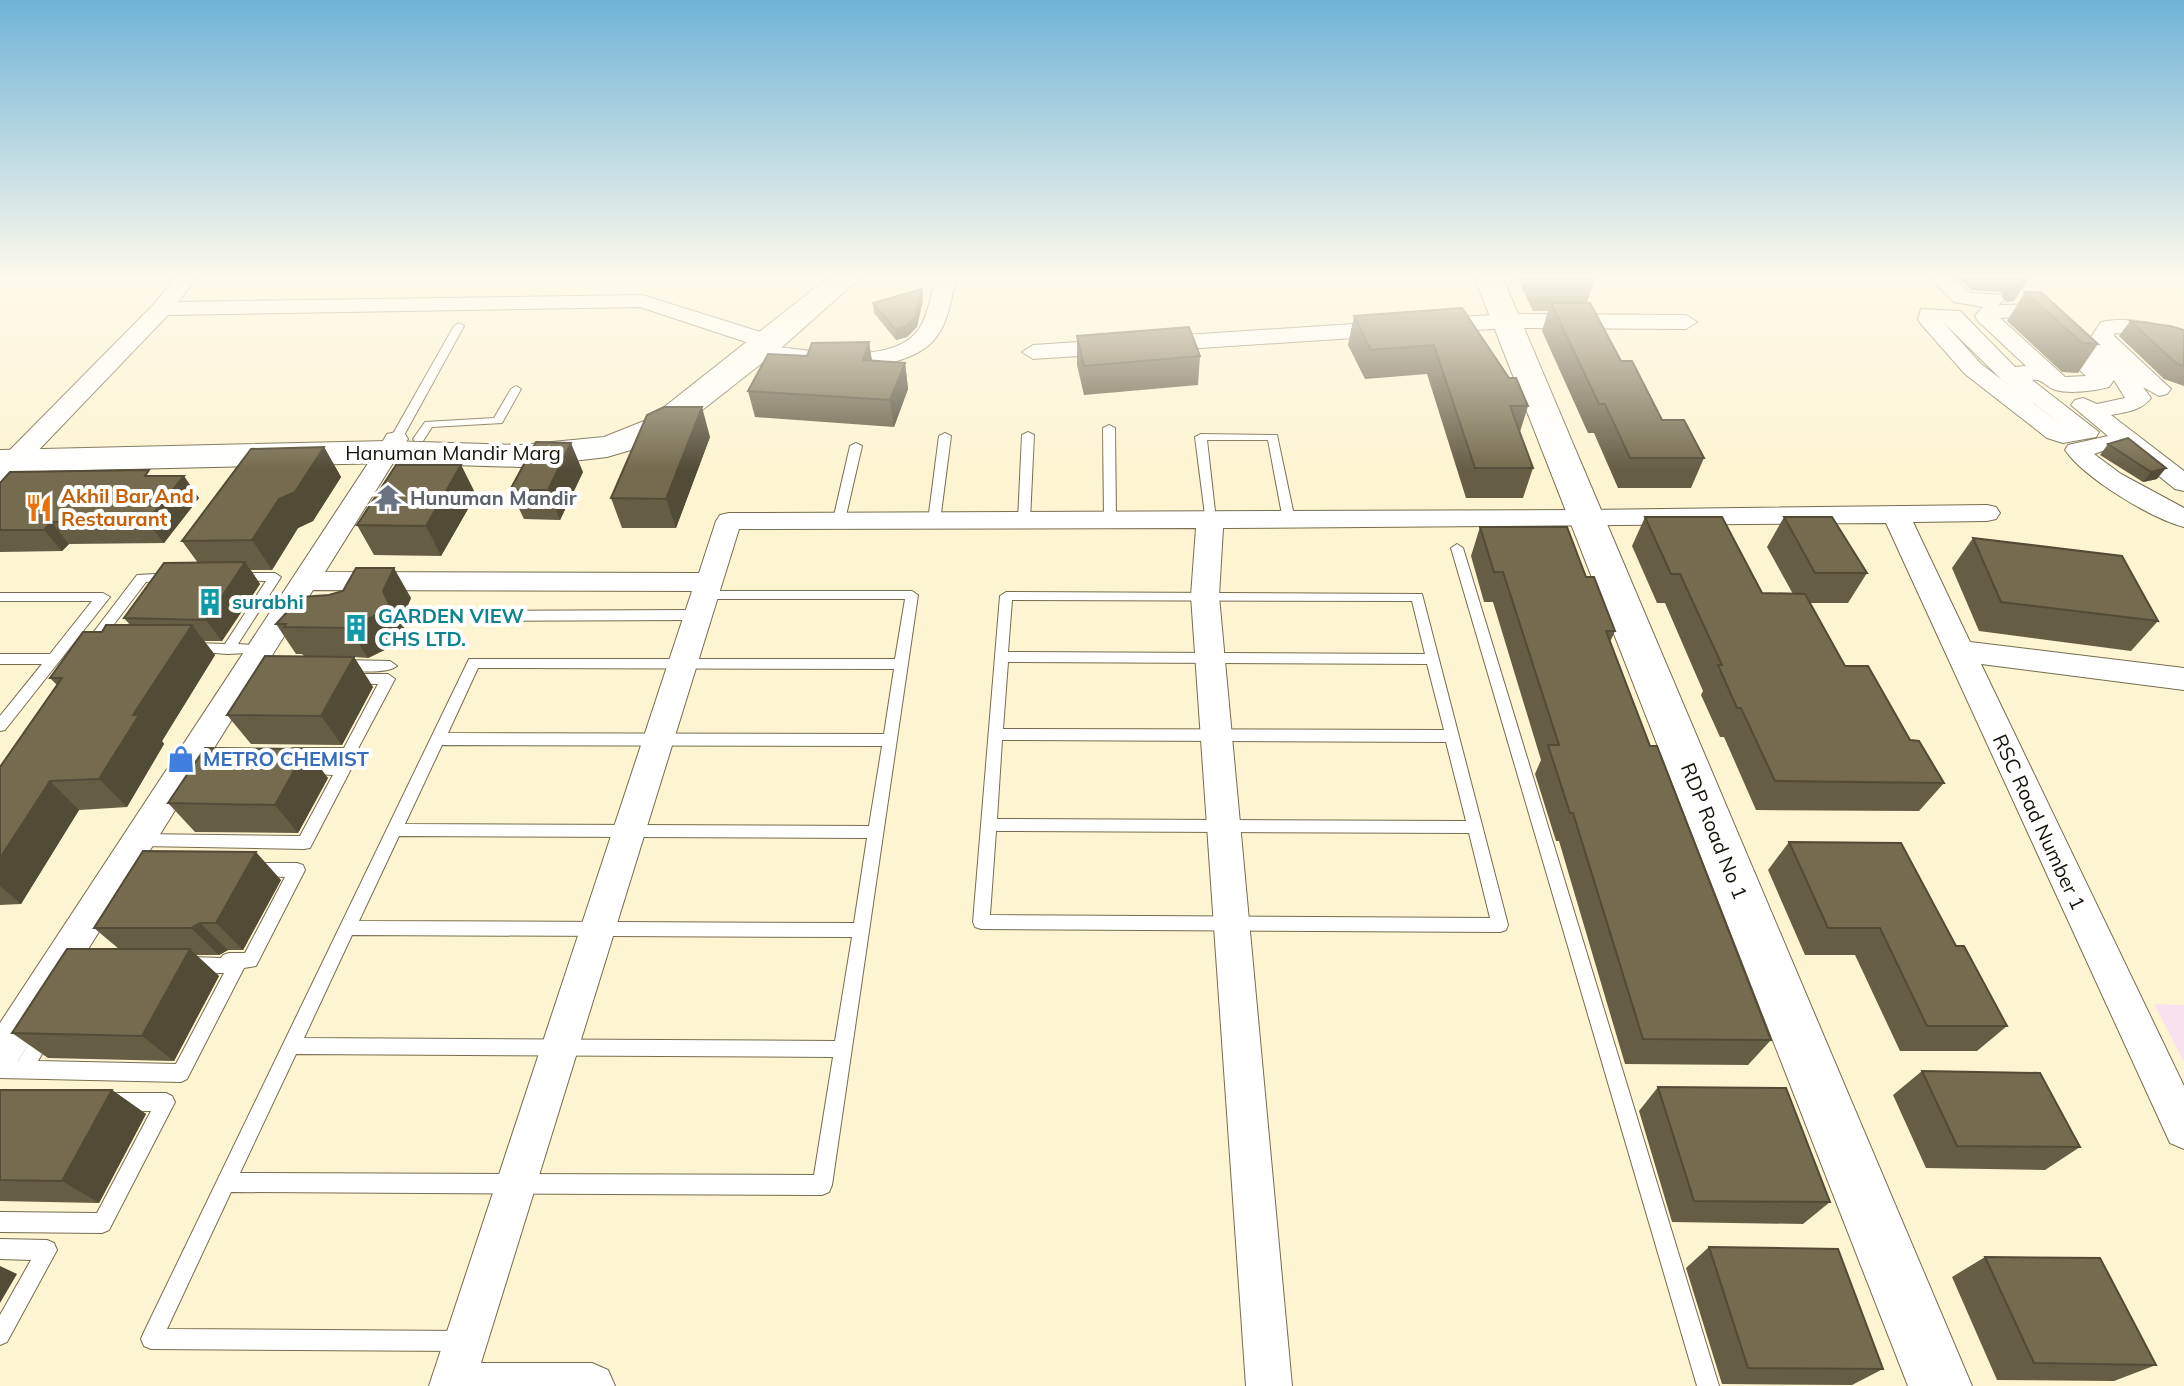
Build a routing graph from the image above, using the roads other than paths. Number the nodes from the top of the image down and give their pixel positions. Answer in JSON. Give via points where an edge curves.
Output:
{"nodes":[{"id":1,"x":129,"y":341,"type":"edge"},
{"id":2,"x":452,"y":341,"type":"edge"},
{"id":3,"x":752,"y":341,"type":"edge"},
{"id":4,"x":918,"y":341,"type":"edge"},
{"id":5,"x":1206,"y":341,"type":"edge"},
{"id":6,"x":1515,"y":341,"type":"edge"},
{"id":7,"x":1949,"y":341,"type":"edge"},
{"id":8,"x":1984,"y":341,"type":"edge"},
{"id":9,"x":2012,"y":341,"type":"edge"},
{"id":10,"x":2068,"y":341,"type":"edge"},
{"id":11,"x":2084,"y":341,"type":"edge"},
{"id":12,"x":2105,"y":341,"type":"edge"},
{"id":13,"x":756,"y":342,"type":"junction"},
{"id":14,"x":1033,"y":352,"type":"dead end"},
{"id":15,"x":2024,"y":372,"type":"junction"},
{"id":16,"x":1982,"y":376,"type":"junction"},
{"id":17,"x":2184,"y":388,"type":"edge"},
{"id":18,"x":516,"y":389,"type":"dead end"},
{"id":19,"x":2148,"y":389,"type":"junction"},
{"id":20,"x":2093,"y":412,"type":"junction"},
{"id":21,"x":1109,"y":428,"type":"dead end"},
{"id":22,"x":1028,"y":435,"type":"dead end"},
{"id":23,"x":945,"y":436,"type":"dead end"},
{"id":24,"x":2130,"y":439,"type":"junction"},
{"id":25,"x":401,"y":443,"type":"junction"},
{"id":26,"x":856,"y":446,"type":"dead end"},
{"id":27,"x":9,"y":457,"type":"edge"},
{"id":28,"x":2184,"y":483,"type":"edge"},
{"id":29,"x":1987,"y":513,"type":"dead end"},
{"id":30,"x":1896,"y":515,"type":"junction"},
{"id":31,"x":1587,"y":518,"type":"junction"},
{"id":32,"x":2184,"y":519,"type":"edge"},
{"id":33,"x":839,"y":520,"type":"junction"},
{"id":34,"x":1024,"y":520,"type":"junction"},
{"id":35,"x":1110,"y":520,"type":"junction"},
{"id":36,"x":1210,"y":520,"type":"junction"},
{"id":37,"x":1289,"y":520,"type":"junction"},
{"id":38,"x":934,"y":521,"type":"junction"},
{"id":39,"x":1457,"y":548,"type":"dead end"},
{"id":40,"x":186,"y":577,"type":"edge"},
{"id":41,"x":216,"y":577,"type":"edge"},
{"id":42,"x":305,"y":581,"type":"junction"},
{"id":43,"x":1205,"y":596,"type":"junction"},
{"id":44,"x":0,"y":597,"type":"edge"},
{"id":45,"x":704,"y":597,"type":"junction"},
{"id":46,"x":476,"y":616,"type":"dead end"},
{"id":47,"x":105,"y":647,"type":"edge"},
{"id":48,"x":182,"y":648,"type":"edge"},
{"id":49,"x":1959,"y":651,"type":"junction"},
{"id":50,"x":1001,"y":657,"type":"junction"},
{"id":51,"x":1210,"y":658,"type":"junction"},
{"id":52,"x":0,"y":659,"type":"edge"},
{"id":53,"x":53,"y":659,"type":"junction"},
{"id":54,"x":1432,"y":659,"type":"junction"},
{"id":55,"x":253,"y":663,"type":"junction"},
{"id":56,"x":683,"y":663,"type":"junction"},
{"id":57,"x":901,"y":664,"type":"junction"},
{"id":58,"x":390,"y":666,"type":"dead end"},
{"id":59,"x":2184,"y":679,"type":"edge"},
{"id":60,"x":0,"y":726,"type":"edge"},
{"id":61,"x":996,"y":734,"type":"junction"},
{"id":62,"x":1216,"y":734,"type":"junction"},
{"id":63,"x":1452,"y":736,"type":"junction"},
{"id":64,"x":438,"y":739,"type":"junction"},
{"id":65,"x":659,"y":739,"type":"junction"},
{"id":66,"x":889,"y":740,"type":"junction"},
{"id":67,"x":988,"y":825,"type":"junction"},
{"id":68,"x":1224,"y":826,"type":"junction"},
{"id":69,"x":1475,"y":827,"type":"junction"},
{"id":70,"x":394,"y":830,"type":"junction"},
{"id":71,"x":629,"y":831,"type":"junction"},
{"id":72,"x":875,"y":832,"type":"junction"},
{"id":73,"x":133,"y":859,"type":"junction"},
{"id":74,"x":234,"y":869,"type":"edge"},
{"id":75,"x":1231,"y":923,"type":"junction"},
{"id":76,"x":347,"y":928,"type":"junction"},
{"id":77,"x":598,"y":929,"type":"junction"},
{"id":78,"x":860,"y":930,"type":"junction"},
{"id":79,"x":55,"y":1017,"type":"edge"},
{"id":80,"x":291,"y":1046,"type":"junction"},
{"id":81,"x":559,"y":1048,"type":"junction"},
{"id":82,"x":842,"y":1049,"type":"junction"},
{"id":83,"x":12,"y":1063,"type":"edge"},
{"id":84,"x":0,"y":1069,"type":"edge"},
{"id":85,"x":86,"y":1102,"type":"edge"},
{"id":86,"x":2184,"y":1129,"type":"edge"},
{"id":87,"x":226,"y":1182,"type":"junction"},
{"id":88,"x":516,"y":1183,"type":"junction"},
{"id":89,"x":0,"y":1222,"type":"edge"},
{"id":90,"x":0,"y":1249,"type":"edge"},
{"id":91,"x":0,"y":1335,"type":"edge"},
{"id":92,"x":465,"y":1341,"type":"junction"},
{"id":93,"x":592,"y":1386,"type":"edge"},
{"id":94,"x":1269,"y":1386,"type":"edge"},
{"id":95,"x":1708,"y":1386,"type":"edge"},
{"id":96,"x":1940,"y":1386,"type":"edge"}],
"edges":[{"from":1,"to":27,"type":"street"},
{"from":2,"to":25,"type":"lane"},
{"from":3,"to":13,"type":"street"},
{"from":4,"to":13,"type":"street","via":[[895,356],[872,360]]},
{"from":5,"to":14,"type":"street"},
{"from":6,"to":31,"type":"street","name":"RDP Road No 1"},
{"from":7,"to":16,"type":"street"},
{"from":8,"to":15,"type":"street"},
{"from":9,"to":10,"type":"street","via":[[2061,384],[2101,382]]},
{"from":11,"to":19,"type":"street"},
{"from":12,"to":19,"type":"street"},
{"from":13,"to":25,"type":"street","name":"Hanuman Mandir Marg","via":[[661,426],[607,447],[521,456]]},
{"from":15,"to":16,"type":"street"},
{"from":15,"to":16,"type":"street","via":[[2087,432],[2056,433]]},
{"from":15,"to":20,"type":"street"},
{"from":17,"to":19,"type":"street"},
{"from":18,"to":25,"type":"lane","via":[[498,421],[429,424]]},
{"from":19,"to":20,"type":"street","via":[[2133,403]]},
{"from":20,"to":24,"type":"street"},
{"from":21,"to":35,"type":"lane"},
{"from":22,"to":34,"type":"lane"},
{"from":23,"to":38,"type":"lane"},
{"from":24,"to":28,"type":"street"},
{"from":24,"to":32,"type":"street","via":[[2077,450],[2124,487]]},
{"from":25,"to":27,"type":"street","name":"Hanuman Mandir Marg"},
{"from":25,"to":42,"type":"street"},
{"from":26,"to":33,"type":"lane"},
{"from":29,"to":30,"type":"street"},
{"from":30,"to":31,"type":"street"},
{"from":30,"to":49,"type":"street","name":"RSC Road Number 1"},
{"from":31,"to":37,"type":"street"},
{"from":31,"to":96,"type":"street","name":"RDP Road No 1"},
{"from":33,"to":38,"type":"street"},
{"from":33,"to":45,"type":"street","via":[[729,521]]},
{"from":34,"to":35,"type":"street"},
{"from":34,"to":38,"type":"street"},
{"from":35,"to":36,"type":"street"},
{"from":36,"to":37,"type":"street"},
{"from":36,"to":37,"type":"lane","via":[[1201,437],[1273,437]]},
{"from":36,"to":43,"type":"street"},
{"from":39,"to":95,"type":"lane"},
{"from":40,"to":47,"type":"lane","via":[[142,578],[90,647]]},
{"from":41,"to":55,"type":"lane","via":[[275,577]]},
{"from":42,"to":45,"type":"street"},
{"from":42,"to":55,"type":"street"},
{"from":43,"to":50,"type":"lane","via":[[1006,596]]},
{"from":43,"to":51,"type":"street"},
{"from":43,"to":54,"type":"lane","via":[[1417,597]]},
{"from":44,"to":53,"type":"lane","via":[[103,597]]},
{"from":45,"to":46,"type":"lane"},
{"from":45,"to":56,"type":"street"},
{"from":45,"to":57,"type":"lane","via":[[912,595]]},
{"from":48,"to":55,"type":"lane"},
{"from":49,"to":59,"type":"street"},
{"from":49,"to":86,"type":"street","name":"RSC Road Number 1"},
{"from":50,"to":51,"type":"lane"},
{"from":50,"to":61,"type":"lane"},
{"from":51,"to":54,"type":"lane"},
{"from":51,"to":62,"type":"street"},
{"from":52,"to":53,"type":"lane"},
{"from":53,"to":60,"type":"lane"},
{"from":54,"to":63,"type":"lane"},
{"from":55,"to":73,"type":"street","via":[[200,760]]},
{"from":56,"to":57,"type":"lane"},
{"from":56,"to":64,"type":"lane","via":[[474,663]]},
{"from":56,"to":65,"type":"street"},
{"from":57,"to":66,"type":"lane"},
{"from":58,"to":73,"type":"lane","via":[[330,672],[388,679],[348,754],[278,761],[344,769],[304,843]]},
{"from":61,"to":62,"type":"lane"},
{"from":61,"to":67,"type":"lane"},
{"from":62,"to":63,"type":"lane"},
{"from":62,"to":68,"type":"street"},
{"from":63,"to":69,"type":"lane"},
{"from":64,"to":65,"type":"lane"},
{"from":64,"to":70,"type":"lane"},
{"from":65,"to":66,"type":"lane"},
{"from":65,"to":71,"type":"street"},
{"from":66,"to":72,"type":"lane"},
{"from":67,"to":68,"type":"lane"},
{"from":67,"to":75,"type":"lane","via":[[981,922]]},
{"from":68,"to":69,"type":"lane"},
{"from":68,"to":75,"type":"street"},
{"from":69,"to":75,"type":"lane","via":[[1500,925]]},
{"from":70,"to":71,"type":"lane"},
{"from":70,"to":76,"type":"lane"},
{"from":71,"to":72,"type":"lane"},
{"from":71,"to":77,"type":"street"},
{"from":72,"to":78,"type":"lane"},
{"from":73,"to":83,"type":"street"},
{"from":74,"to":83,"type":"lane","via":[[297,870],[250,961],[175,962],[237,966],[181,1073]]},
{"from":75,"to":94,"type":"street"},
{"from":76,"to":77,"type":"lane"},
{"from":76,"to":80,"type":"lane"},
{"from":77,"to":78,"type":"lane"},
{"from":77,"to":81,"type":"street"},
{"from":78,"to":82,"type":"lane"},
{"from":79,"to":83,"type":"lane"},
{"from":80,"to":81,"type":"lane"},
{"from":80,"to":87,"type":"lane"},
{"from":81,"to":82,"type":"lane"},
{"from":81,"to":88,"type":"street"},
{"from":82,"to":88,"type":"lane","via":[[822,1185]]},
{"from":83,"to":84,"type":"lane"},
{"from":85,"to":89,"type":"lane","via":[[166,1102],[102,1223]]},
{"from":87,"to":88,"type":"lane"},
{"from":87,"to":92,"type":"lane","via":[[151,1339]]},
{"from":88,"to":92,"type":"street"},
{"from":90,"to":91,"type":"lane","via":[[47,1250]]},
{"from":92,"to":93,"type":"street","via":[[451,1385]]}]}
